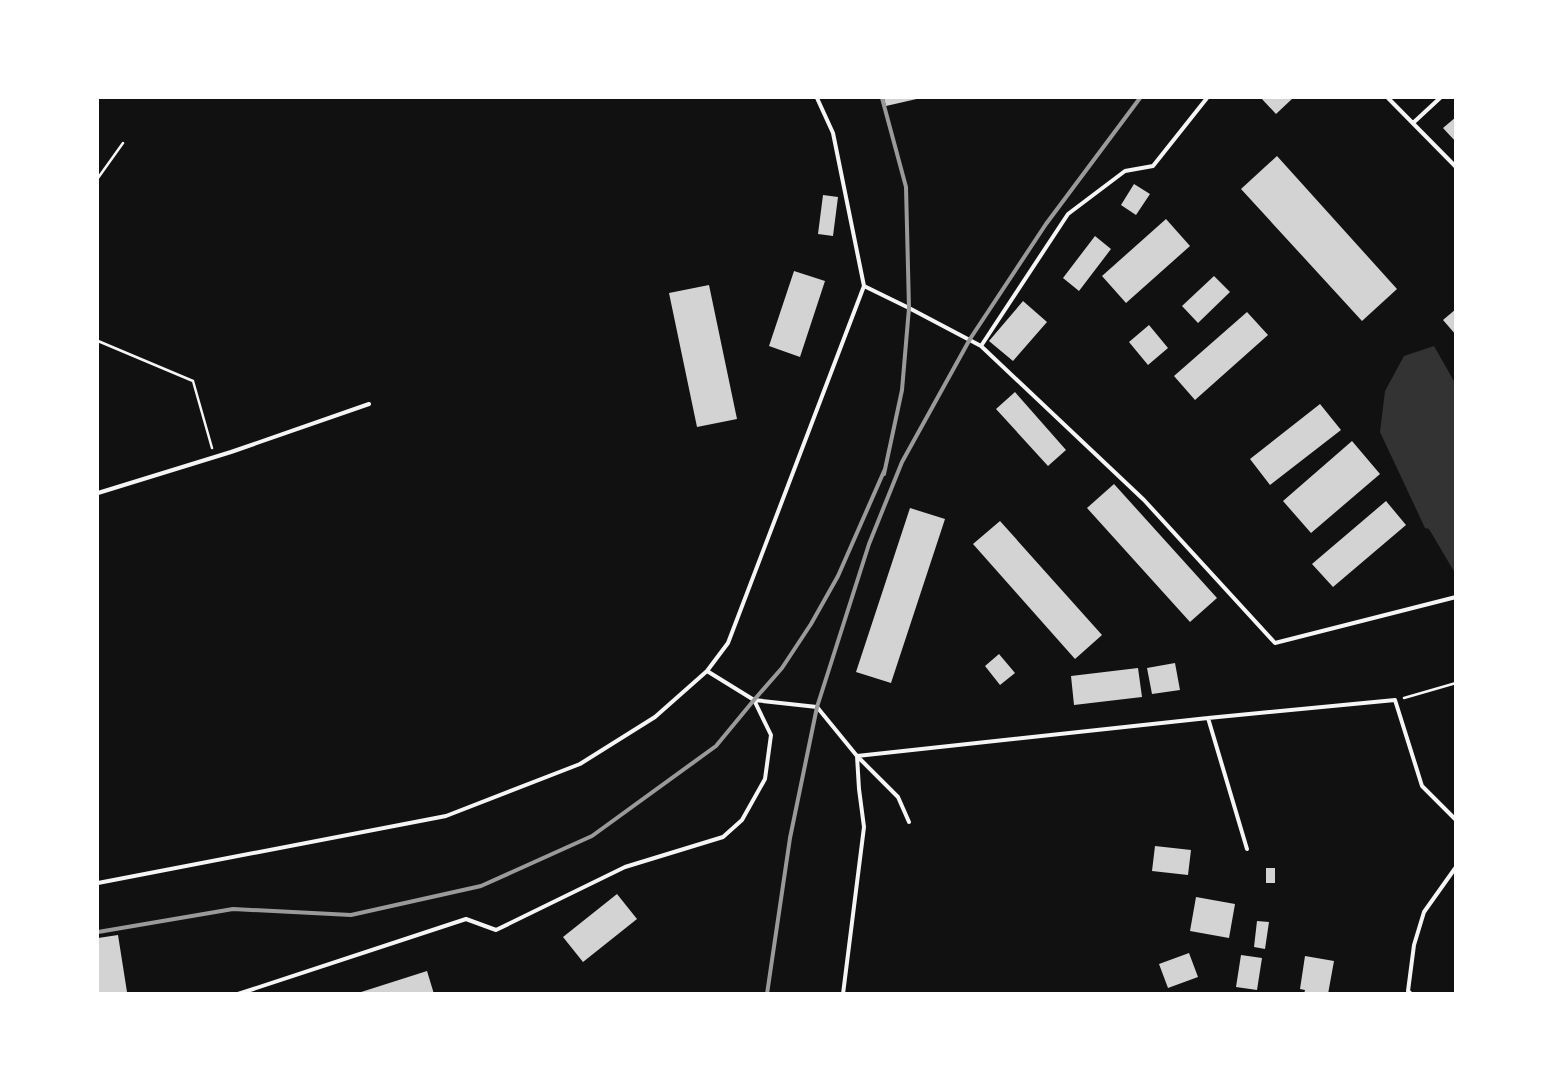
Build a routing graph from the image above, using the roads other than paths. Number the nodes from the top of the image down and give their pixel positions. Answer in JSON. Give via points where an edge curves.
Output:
{"nodes":[{"id":1,"x":817,"y":98,"type":"edge"},
{"id":2,"x":1207,"y":98,"type":"edge"},
{"id":3,"x":1388,"y":98,"type":"edge"},
{"id":4,"x":1440,"y":98,"type":"edge"},
{"id":5,"x":1413,"y":123,"type":"junction"},
{"id":6,"x":1456,"y":167,"type":"edge"},
{"id":7,"x":864,"y":286,"type":"junction"},
{"id":8,"x":981,"y":346,"type":"junction"},
{"id":9,"x":370,"y":404,"type":"dead end"},
{"id":10,"x":98,"y":493,"type":"edge"},
{"id":11,"x":1456,"y":597,"type":"edge"},
{"id":12,"x":707,"y":671,"type":"junction"},
{"id":13,"x":754,"y":700,"type":"junction"},
{"id":14,"x":1208,"y":718,"type":"junction"},
{"id":15,"x":857,"y":756,"type":"junction"},
{"id":16,"x":1456,"y":820,"type":"edge"},
{"id":17,"x":908,"y":822,"type":"dead end"},
{"id":18,"x":1247,"y":849,"type":"dead end"},
{"id":19,"x":1456,"y":867,"type":"edge"},
{"id":20,"x":98,"y":883,"type":"edge"},
{"id":21,"x":238,"y":994,"type":"edge"},
{"id":22,"x":843,"y":994,"type":"edge"},
{"id":23,"x":1411,"y":994,"type":"edge"}],
"edges":[{"from":1,"to":7,"type":"lane","via":[[833,133]]},
{"from":2,"to":8,"type":"lane","via":[[1153,166],[1125,171],[1068,214]]},
{"from":3,"to":5,"type":"lane"},
{"from":4,"to":5,"type":"lane"},
{"from":5,"to":6,"type":"lane"},
{"from":7,"to":8,"type":"lane"},
{"from":7,"to":12,"type":"lane","via":[[728,643]]},
{"from":8,"to":11,"type":"lane","via":[[1144,500],[1275,642]]},
{"from":9,"to":10,"type":"lane"},
{"from":12,"to":13,"type":"lane"},
{"from":12,"to":20,"type":"lane","via":[[655,717],[580,764],[446,816]]},
{"from":13,"to":15,"type":"lane","via":[[817,707]]},
{"from":13,"to":21,"type":"lane","via":[[770,735],[765,779],[742,820],[723,837],[625,867],[496,930],[466,918]]},
{"from":14,"to":15,"type":"lane"},
{"from":14,"to":16,"type":"lane","via":[[1395,700],[1422,786]]},
{"from":14,"to":18,"type":"lane"},
{"from":15,"to":17,"type":"lane","via":[[898,797]]},
{"from":15,"to":22,"type":"lane","via":[[864,827]]},
{"from":19,"to":23,"type":"lane","via":[[1424,912],[1414,945],[1408,991]]}]}
